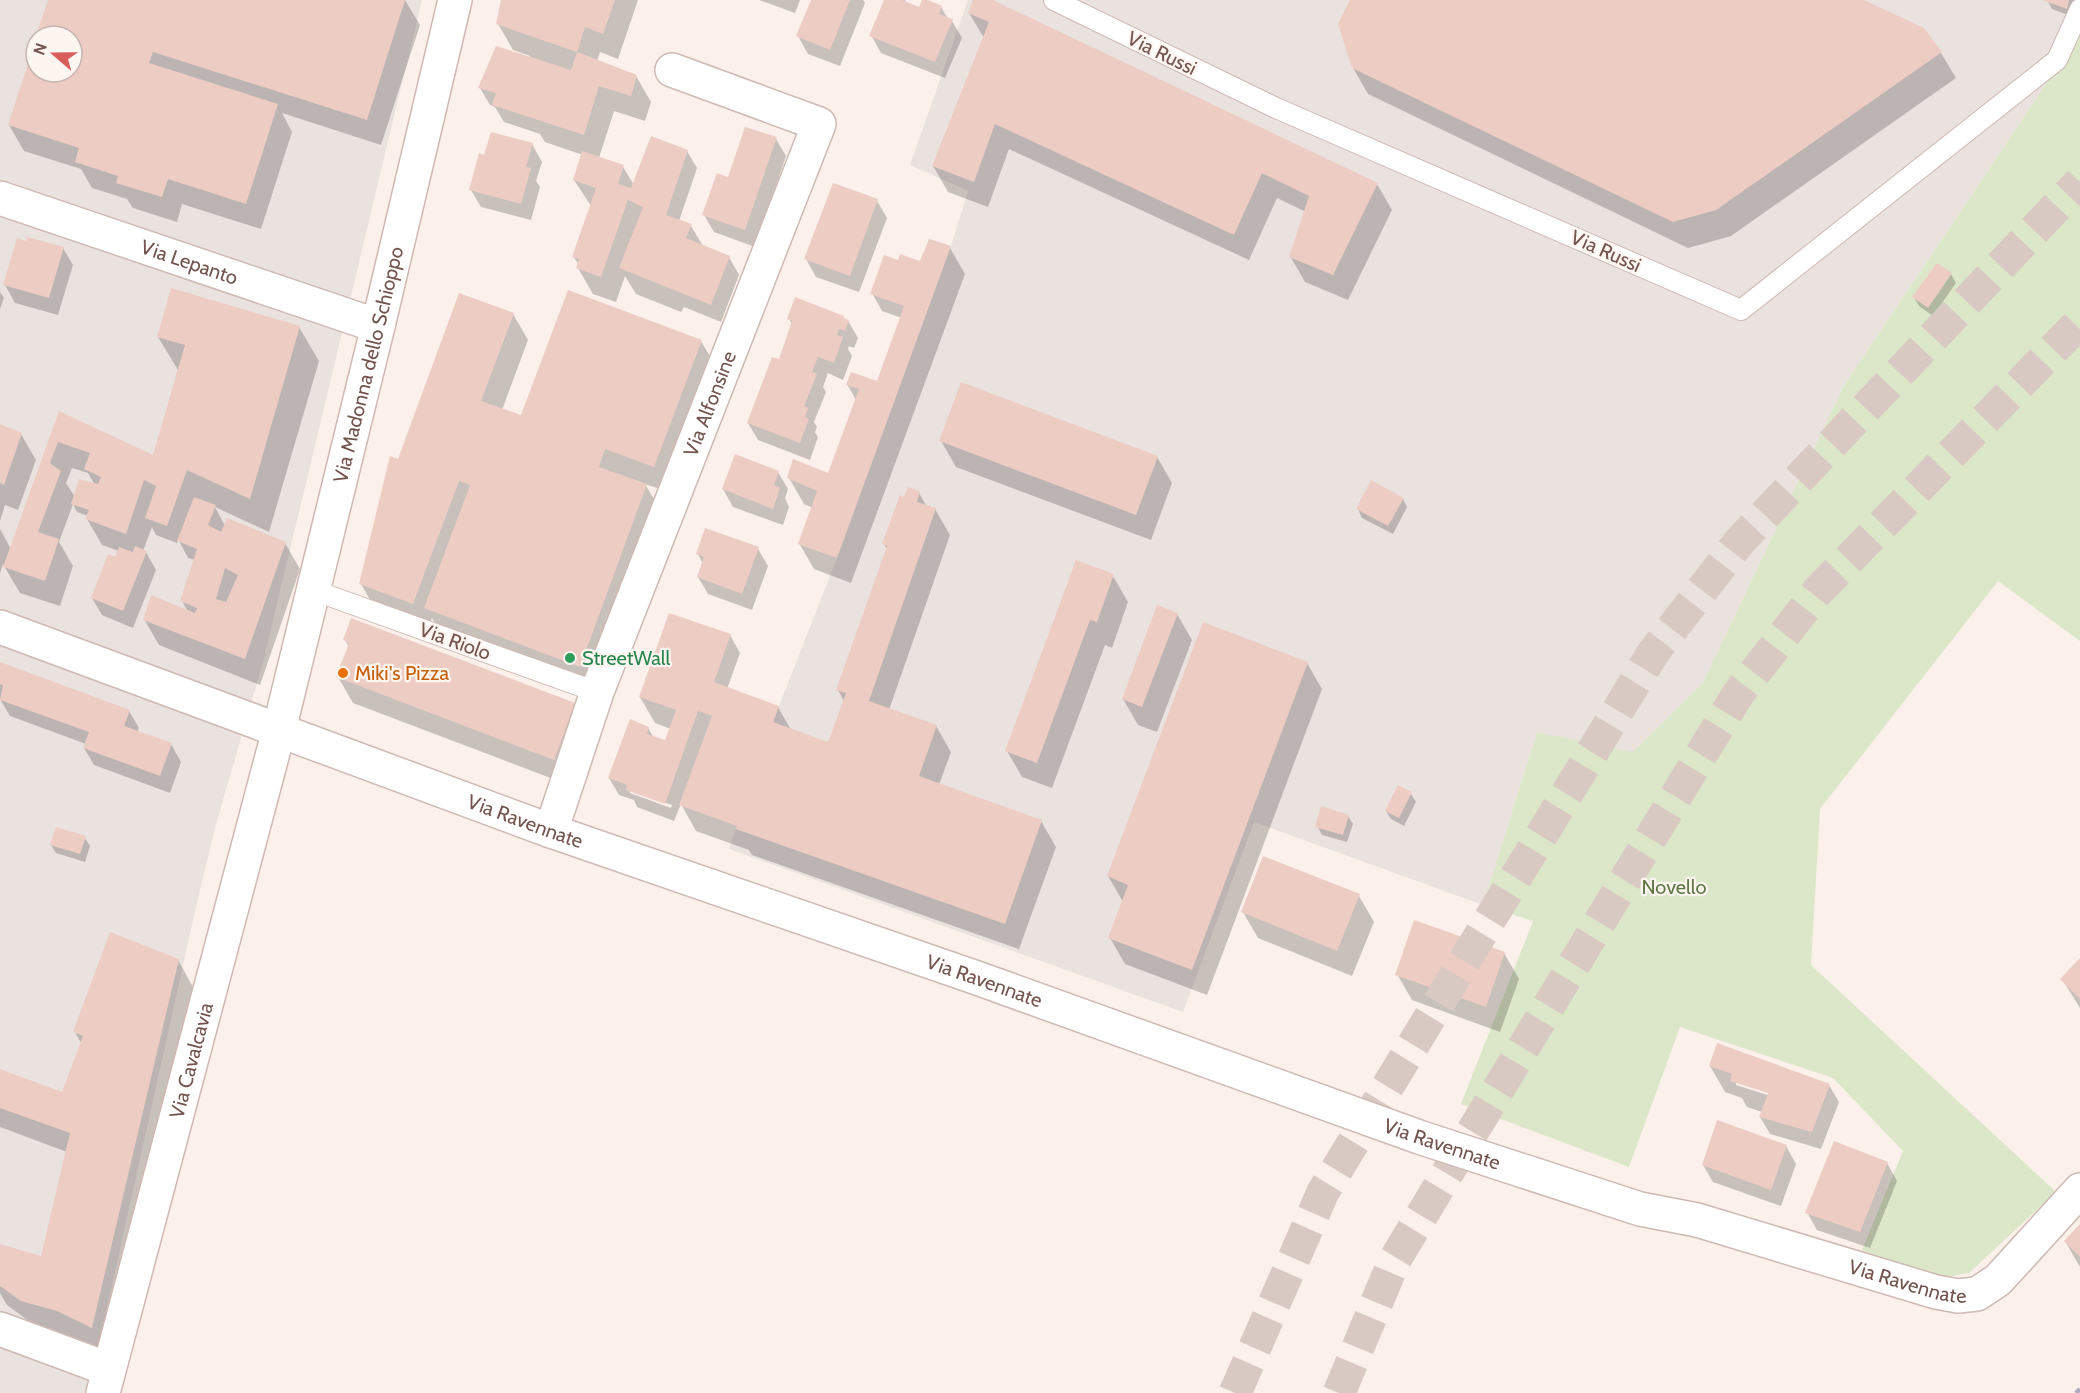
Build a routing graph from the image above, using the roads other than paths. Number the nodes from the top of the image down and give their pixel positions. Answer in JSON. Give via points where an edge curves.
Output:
{"nodes":[{"id":1,"x":455,"y":0,"type":"edge"},
{"id":2,"x":1054,"y":0,"type":"edge"},
{"id":3,"x":2080,"y":9,"type":"edge"},
{"id":4,"x":672,"y":70,"type":"dead end"},
{"id":5,"x":0,"y":198,"type":"edge"},
{"id":6,"x":378,"y":326,"type":"junction"},
{"id":7,"x":313,"y":590,"type":"junction"},
{"id":8,"x":0,"y":627,"type":"edge"},
{"id":9,"x":597,"y":692,"type":"junction"},
{"id":10,"x":279,"y":730,"type":"junction"},
{"id":11,"x":551,"y":831,"type":"junction"},
{"id":12,"x":2080,"y":1190,"type":"edge"},
{"id":13,"x":0,"y":1329,"type":"edge"},
{"id":14,"x":106,"y":1381,"type":"edge"}],
"edges":[{"from":1,"to":6,"type":"street","name":"Via Madonna dello Schioppo"},
{"from":2,"to":3,"type":"lane","name":"Via Russi","via":[[1276,108],[1741,310],[2057,60]]},
{"from":4,"to":9,"type":"street","name":"Via Alfonsine","via":[[819,124]]},
{"from":5,"to":6,"type":"street","name":"Via Lepanto"},
{"from":6,"to":7,"type":"street","name":"Via Madonna dello Schioppo"},
{"from":7,"to":9,"type":"lane","name":"Via Riolo"},
{"from":7,"to":10,"type":"street","name":"Via Madonna dello Schioppo"},
{"from":8,"to":10,"type":"street","name":"Via Ravennate"},
{"from":9,"to":11,"type":"street","name":"Via Alfonsine"},
{"from":10,"to":11,"type":"street","name":"Via Ravennate"},
{"from":10,"to":14,"type":"street","name":"Via Cavalcavia"},
{"from":11,"to":12,"type":"street","name":"Via Ravennate","via":[[1419,1137],[1640,1209],[1697,1220],[1936,1292],[1977,1294],[1998,1280]]},
{"from":13,"to":14,"type":"street"}]}
